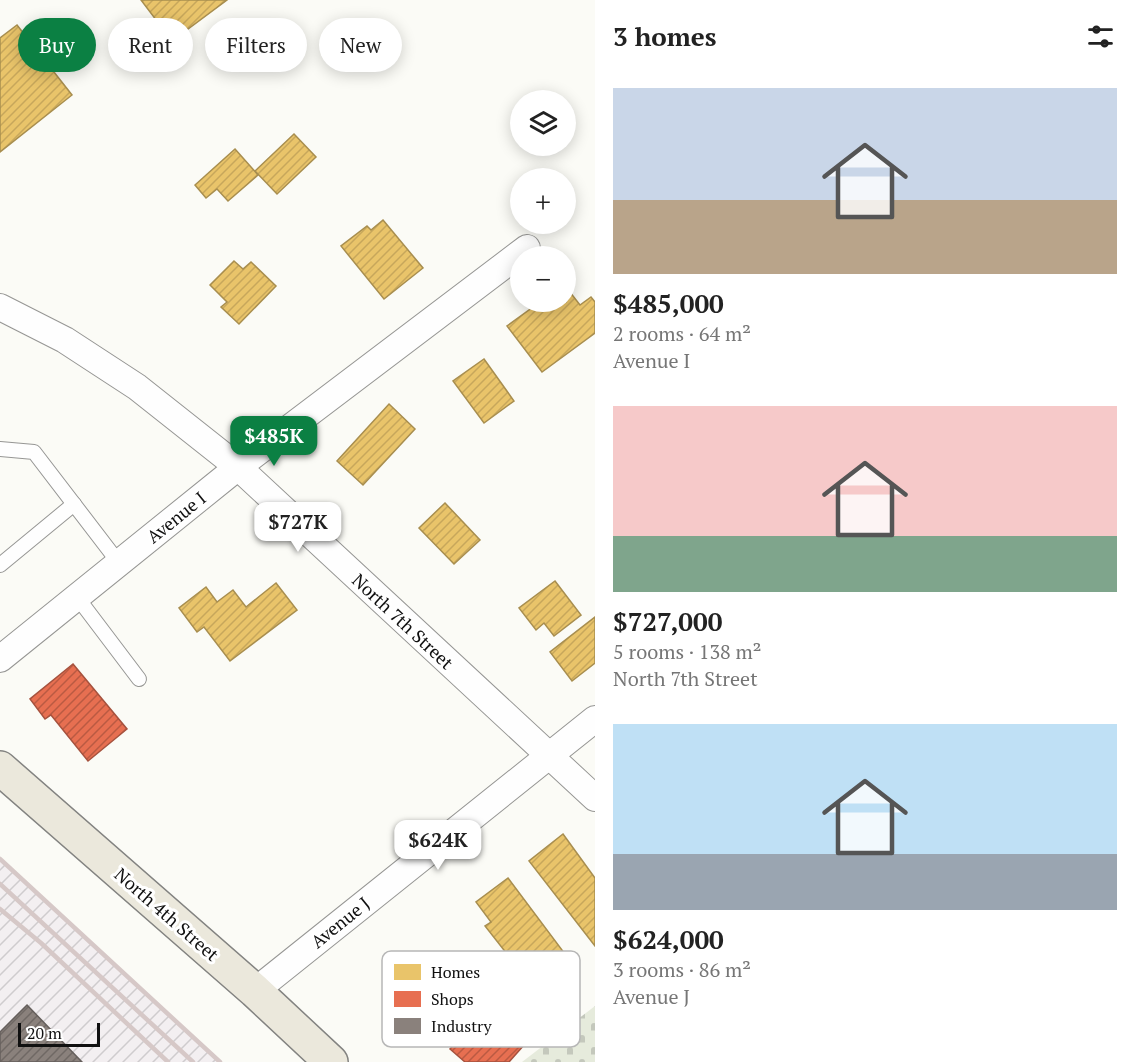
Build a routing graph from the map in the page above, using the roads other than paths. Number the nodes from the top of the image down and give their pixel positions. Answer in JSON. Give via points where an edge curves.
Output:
{"nodes":[{"id":1,"x":510,"y":261,"type":"edge"},
{"id":2,"x":0,"y":307,"type":"edge"},
{"id":3,"x":0,"y":449,"type":"edge"},
{"id":4,"x":237,"y":467,"type":"junction"},
{"id":5,"x":74,"y":504,"type":"junction"},
{"id":6,"x":119,"y":562,"type":"junction"},
{"id":7,"x":0,"y":565,"type":"edge"},
{"id":8,"x":77,"y":597,"type":"junction"},
{"id":9,"x":0,"y":659,"type":"edge"},
{"id":10,"x":139,"y":679,"type":"dead end"},
{"id":11,"x":595,"y":719,"type":"edge"},
{"id":12,"x":547,"y":756,"type":"junction"},
{"id":13,"x":0,"y":768,"type":"edge"},
{"id":14,"x":595,"y":798,"type":"edge"},
{"id":15,"x":255,"y":991,"type":"junction"},
{"id":16,"x":331,"y":1062,"type":"edge"}],
"edges":[{"from":1,"to":4,"type":"street","name":"Avenue I"},
{"from":2,"to":4,"type":"street","name":"North 7th Street","via":[[65,340],[137,387]]},
{"from":3,"to":5,"type":"lane","via":[[34,452]]},
{"from":4,"to":6,"type":"street","name":"Avenue I"},
{"from":4,"to":12,"type":"street","name":"North 7th Street"},
{"from":5,"to":6,"type":"lane"},
{"from":5,"to":7,"type":"lane"},
{"from":6,"to":8,"type":"street","name":"Avenue I"},
{"from":8,"to":9,"type":"street","name":"Avenue I"},
{"from":8,"to":10,"type":"lane"},
{"from":11,"to":12,"type":"street","name":"Avenue J"},
{"from":12,"to":14,"type":"street","name":"North 7th Street"},
{"from":12,"to":15,"type":"street","name":"Avenue J"},
{"from":13,"to":15,"type":"main road","name":"North 4th Street"},
{"from":15,"to":16,"type":"main road","name":"North 4th Street"}]}
